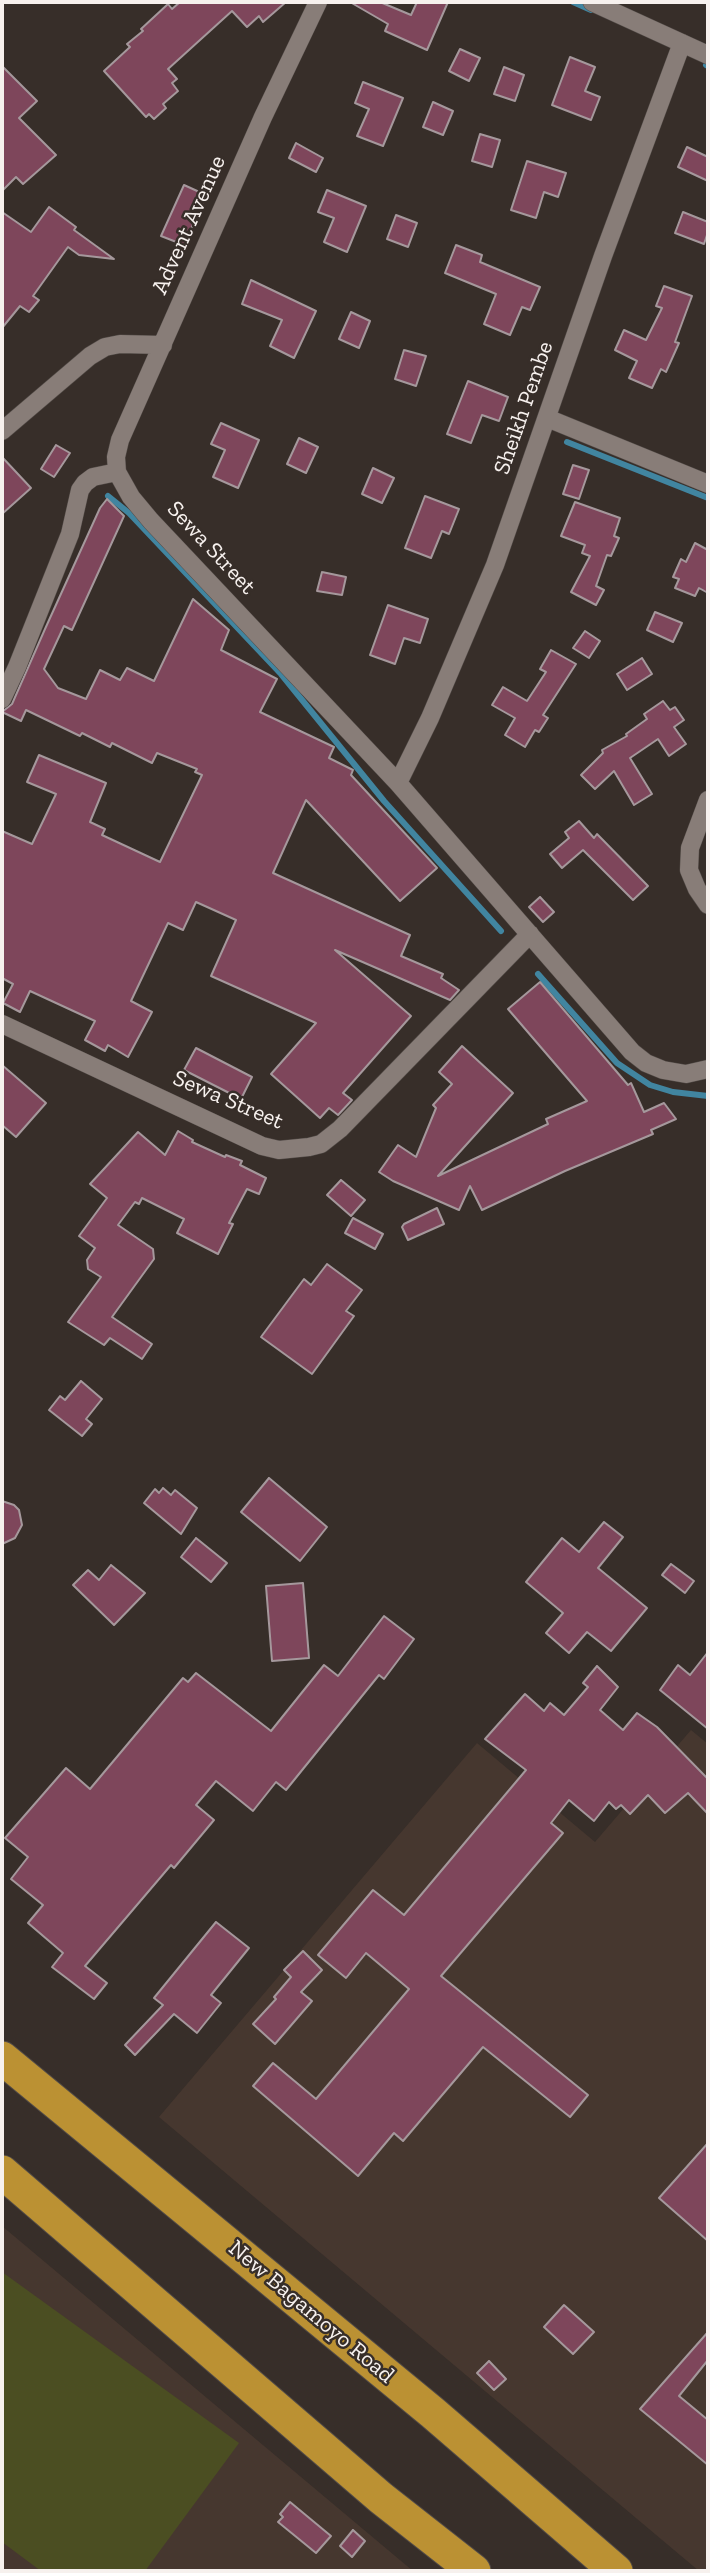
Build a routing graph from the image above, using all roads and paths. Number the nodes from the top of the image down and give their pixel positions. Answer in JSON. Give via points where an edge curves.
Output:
{"nodes":[{"id":1,"x":318,"y":2,"type":"edge"},
{"id":2,"x":592,"y":2,"type":"edge"},
{"id":3,"x":682,"y":43,"type":"junction"},
{"id":4,"x":708,"y":55,"type":"edge"},
{"id":5,"x":163,"y":345,"type":"junction"},
{"id":6,"x":547,"y":418,"type":"junction"},
{"id":7,"x":2,"y":431,"type":"edge"},
{"id":8,"x":117,"y":472,"type":"junction"},
{"id":9,"x":708,"y":484,"type":"edge"},
{"id":10,"x":2,"y":699,"type":"edge"},
{"id":11,"x":398,"y":783,"type":"junction"},
{"id":12,"x":708,"y":800,"type":"edge"},
{"id":13,"x":708,"y":905,"type":"edge"},
{"id":14,"x":530,"y":934,"type":"junction"},
{"id":15,"x":2,"y":1024,"type":"edge"},
{"id":16,"x":708,"y":1069,"type":"edge"},
{"id":17,"x":2,"y":2058,"type":"edge"},
{"id":18,"x":2,"y":2172,"type":"edge"},
{"id":19,"x":474,"y":2571,"type":"edge"},
{"id":20,"x":616,"y":2571,"type":"edge"}],
"edges":[{"from":1,"to":5,"type":"street","name":"Advent Avenue"},
{"from":2,"to":3,"type":"street"},
{"from":3,"to":4,"type":"street"},
{"from":3,"to":6,"type":"street","name":"Sheikh Pembe"},
{"from":5,"to":7,"type":"street","via":[[106,347]]},
{"from":5,"to":8,"type":"street","name":"Advent Avenue","via":[[120,440]]},
{"from":6,"to":9,"type":"street"},
{"from":6,"to":11,"type":"street","name":"Sheikh Pembe","via":[[495,565]]},
{"from":8,"to":10,"type":"street","via":[[93,477],[80,490],[70,534]]},
{"from":8,"to":11,"type":"street","name":"Sewa Street","via":[[151,521]]},
{"from":11,"to":14,"type":"street","name":"Sewa Street"},
{"from":12,"to":13,"type":"street","via":[[690,848],[689,870]]},
{"from":14,"to":15,"type":"street","name":"Sewa Street","via":[[340,1129],[309,1147],[279,1150],[262,1146]]},
{"from":14,"to":16,"type":"street","name":"Sewa Street","via":[[646,1063],[686,1074]]},
{"from":17,"to":20,"type":"highway","name":"New Bagamoyo Road","via":[[433,2413]]},
{"from":18,"to":19,"type":"highway","via":[[381,2498]]}]}
